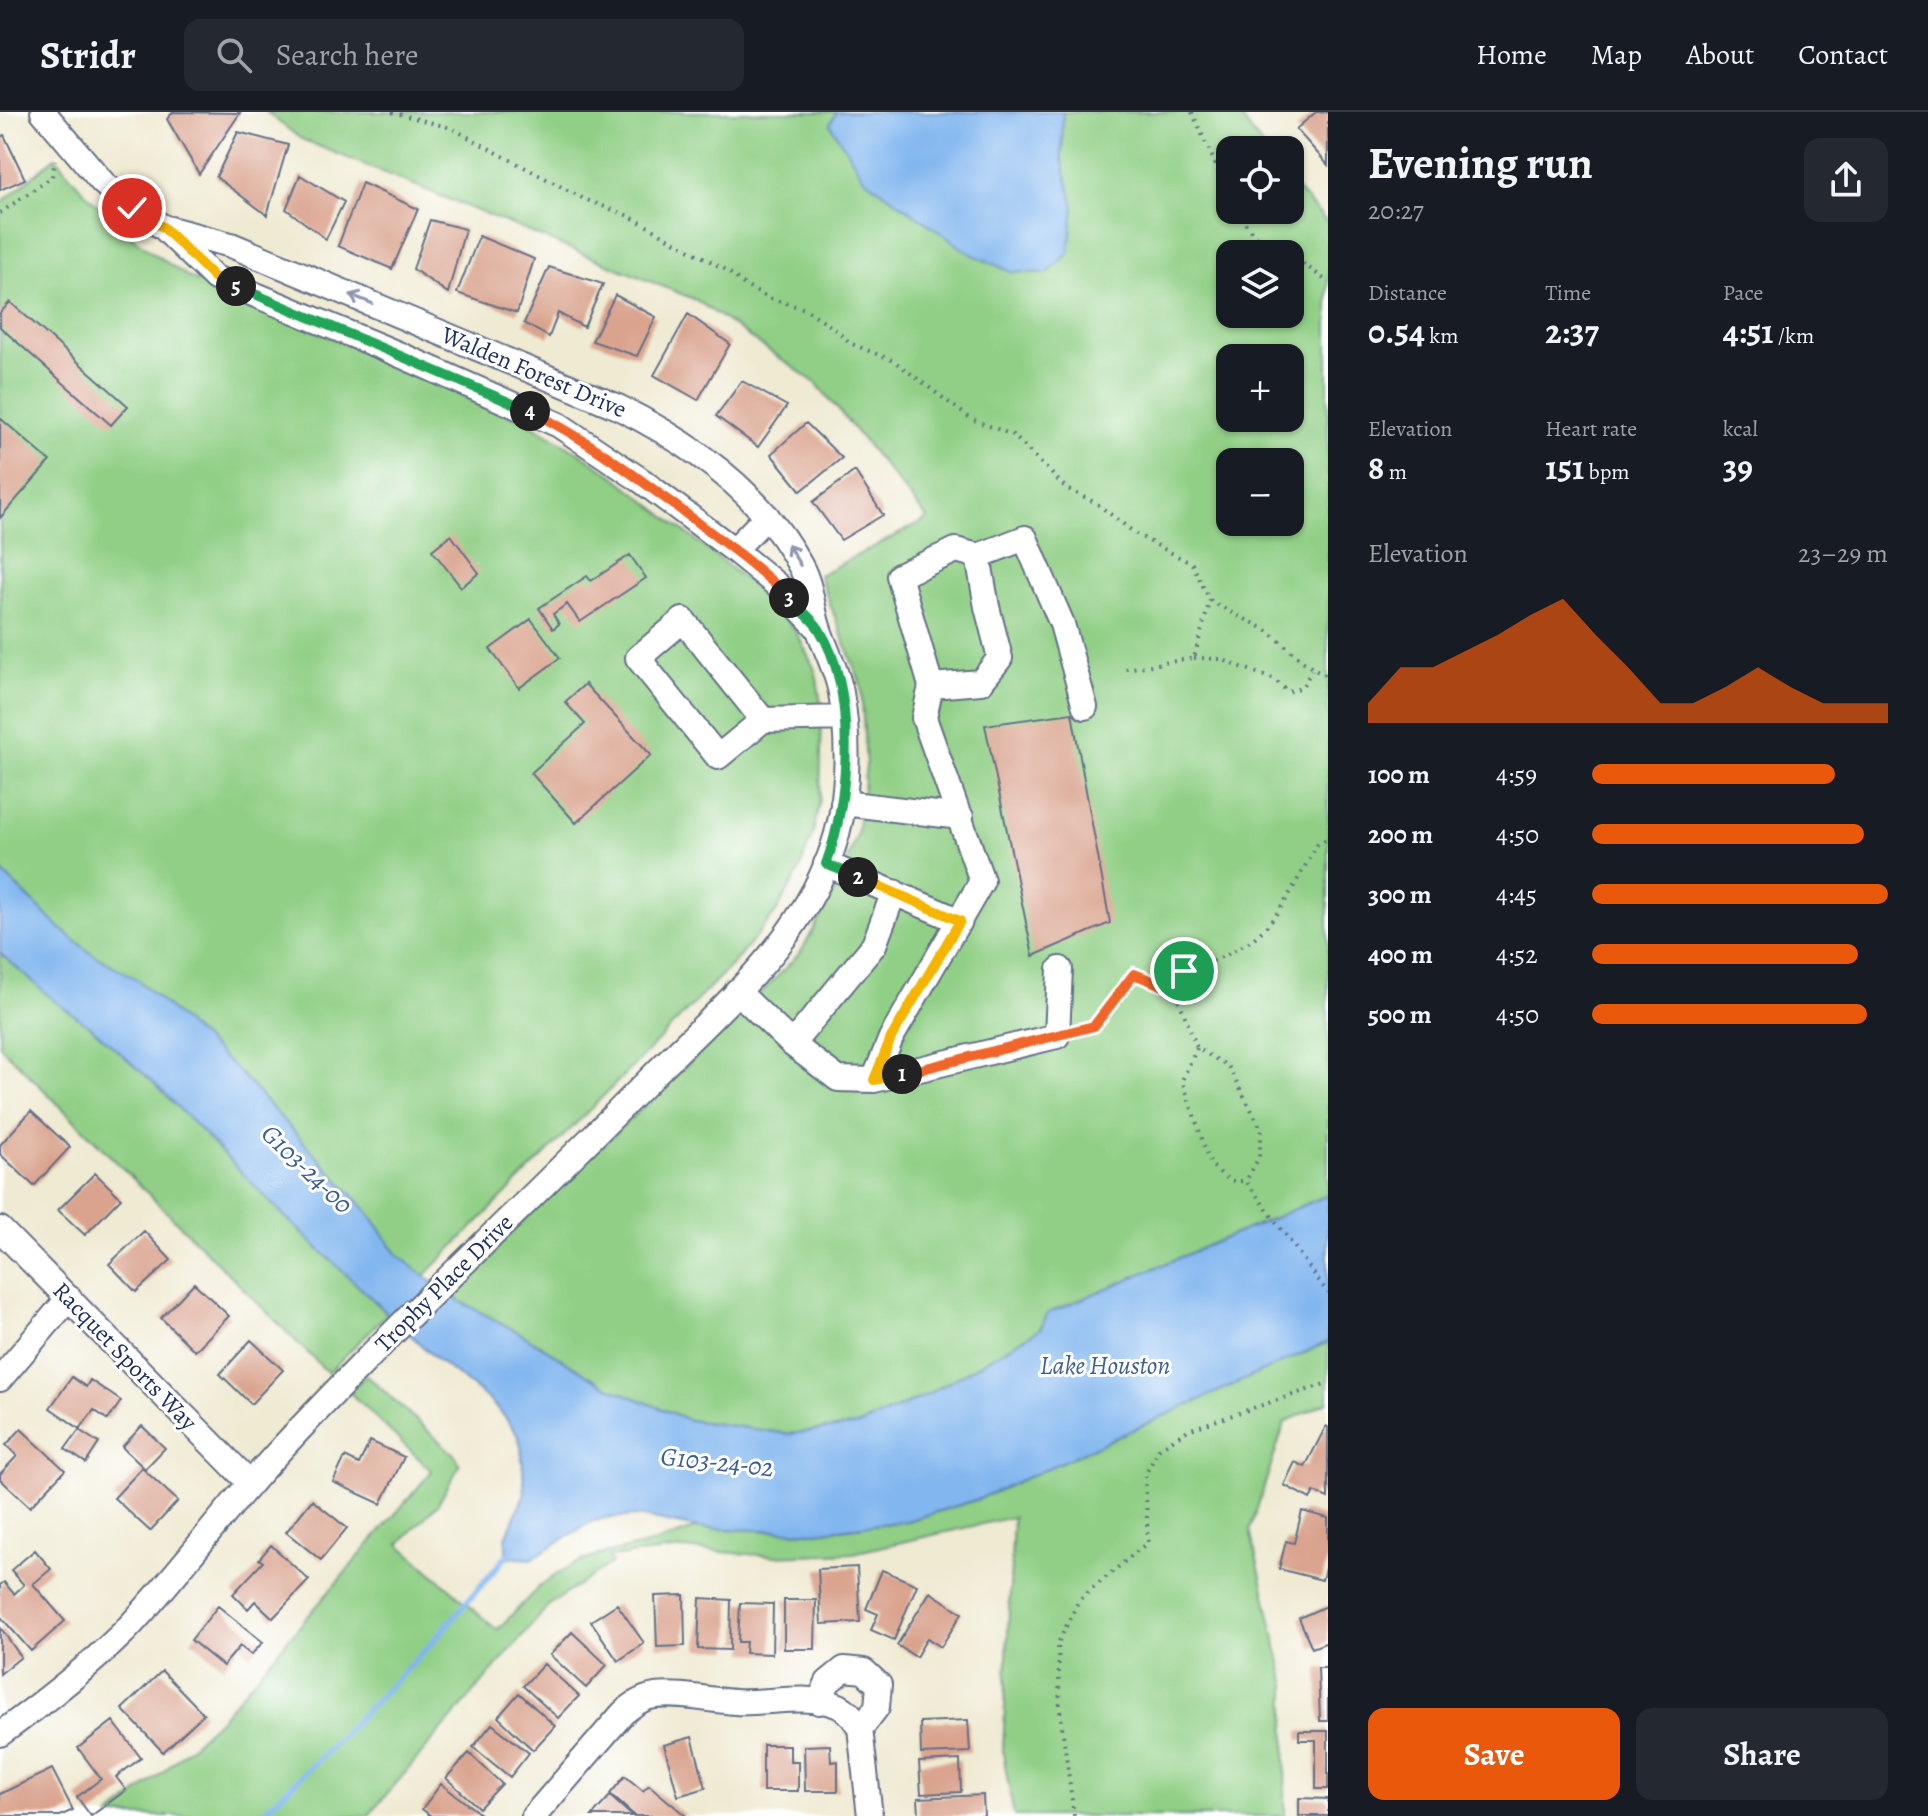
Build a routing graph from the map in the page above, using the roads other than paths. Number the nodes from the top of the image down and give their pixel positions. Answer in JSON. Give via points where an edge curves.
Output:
{"nodes":[{"id":1,"x":47,"y":119,"type":"edge"},
{"id":2,"x":163,"y":227,"type":"junction"},
{"id":3,"x":413,"y":320,"type":"junction"},
{"id":4,"x":398,"y":354,"type":"junction"},
{"id":5,"x":767,"y":516,"type":"junction"},
{"id":6,"x":734,"y":550,"type":"junction"},
{"id":7,"x":978,"y":556,"type":"junction"},
{"id":8,"x":819,"y":629,"type":"junction"},
{"id":9,"x":931,"y":686,"type":"junction"},
{"id":10,"x":1085,"y":707,"type":"dead end"},
{"id":11,"x":844,"y":718,"type":"junction"},
{"id":12,"x":763,"y":720,"type":"junction"},
{"id":13,"x":843,"y":803,"type":"junction"},
{"id":14,"x":961,"y":817,"type":"junction"},
{"id":15,"x":826,"y":864,"type":"junction"},
{"id":16,"x":894,"y":892,"type":"junction"},
{"id":17,"x":960,"y":921,"type":"junction"},
{"id":18,"x":1060,"y":969,"type":"dead end"},
{"id":19,"x":737,"y":991,"type":"junction"},
{"id":20,"x":792,"y":1044,"type":"junction"},
{"id":21,"x":874,"y":1080,"type":"junction"},
{"id":22,"x":0,"y":1229,"type":"edge"},
{"id":23,"x":69,"y":1298,"type":"junction"},
{"id":24,"x":0,"y":1379,"type":"edge"},
{"id":25,"x":250,"y":1483,"type":"junction"},
{"id":26,"x":819,"y":1702,"type":"junction"},
{"id":27,"x":860,"y":1729,"type":"junction"},
{"id":28,"x":0,"y":1734,"type":"edge"},
{"id":29,"x":534,"y":1816,"type":"edge"},
{"id":30,"x":870,"y":1816,"type":"edge"}],
"edges":[{"from":1,"to":2,"type":"street","name":"Walden Forest Drive","via":[[103,183]]},
{"from":3,"to":2,"type":"street","name":"Walden Forest Drive","one_way":true,"via":[[231,245]]},
{"from":2,"to":4,"type":"street","name":"Walden Forest Drive","via":[[215,278]]},
{"from":3,"to":4,"type":"street","name":"Walden Forest Drive"},
{"from":3,"to":5,"type":"street","name":"Walden Forest Drive","via":[[648,421],[702,458]]},
{"from":4,"to":6,"type":"street","name":"Walden Forest Drive","via":[[559,425]]},
{"from":5,"to":6,"type":"street"},
{"from":8,"to":5,"type":"street","name":"Walden Forest Drive","one_way":true,"via":[[804,572]]},
{"from":6,"to":8,"type":"street","name":"Walden Forest Drive"},
{"from":7,"to":9,"type":"street","via":[[1000,658],[981,682]]},
{"from":7,"to":9,"type":"street","via":[[956,550],[899,576]]},
{"from":7,"to":10,"type":"street","via":[[1025,538],[1062,624]]},
{"from":8,"to":11,"type":"street","name":"Walden Forest Drive","via":[[841,692]]},
{"from":9,"to":14,"type":"street","via":[[924,718]]},
{"from":11,"to":12,"type":"street"},
{"from":11,"to":13,"type":"street","name":"Walden Forest Drive"},
{"from":12,"to":12,"type":"street","via":[[683,620],[638,658],[718,757]]},
{"from":13,"to":14,"type":"street"},
{"from":13,"to":15,"type":"street","name":"Trophy Place Drive"},
{"from":14,"to":17,"type":"street","via":[[982,881]]},
{"from":15,"to":16,"type":"street"},
{"from":15,"to":19,"type":"street","name":"Trophy Place Drive","via":[[792,931]]},
{"from":16,"to":17,"type":"street"},
{"from":16,"to":20,"type":"street","via":[[874,945]]},
{"from":17,"to":21,"type":"street","via":[[891,1038]]},
{"from":18,"to":21,"type":"street","via":[[1057,1036]]},
{"from":19,"to":20,"type":"street"},
{"from":19,"to":25,"type":"street","name":"Trophy Place Drive","via":[[368,1358]]},
{"from":20,"to":21,"type":"street","via":[[838,1079]]},
{"from":22,"to":23,"type":"street","name":"Racquet Sports Way"},
{"from":23,"to":24,"type":"street"},
{"from":23,"to":25,"type":"street","name":"Racquet Sports Way"},
{"from":25,"to":28,"type":"street","name":"Trophy Place Drive","via":[[125,1631]]},
{"from":26,"to":27,"type":"street","via":[[840,1706]]},
{"from":26,"to":27,"type":"street","via":[[828,1682],[844,1669],[864,1671],[879,1685],[877,1707]]},
{"from":26,"to":29,"type":"street","via":[[736,1702],[684,1695],[639,1700]]},
{"from":27,"to":30,"type":"street"}]}
